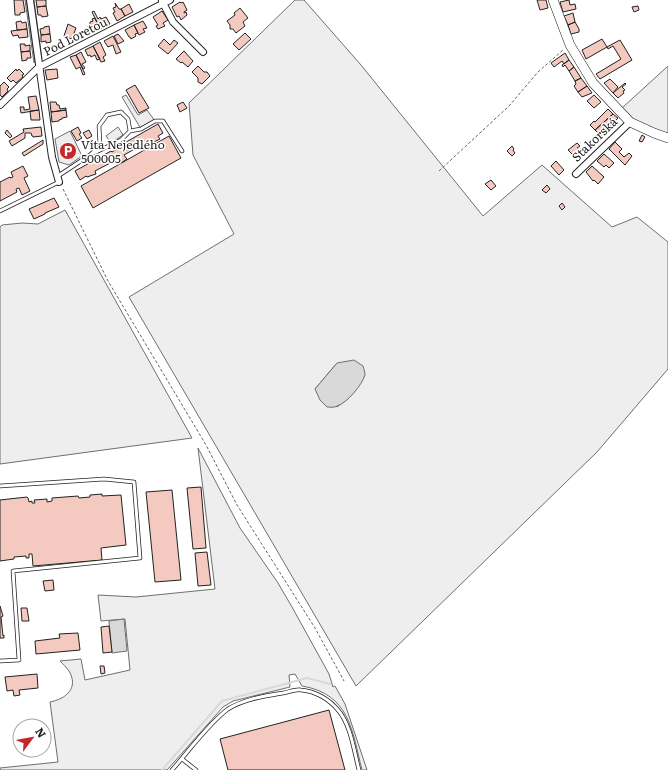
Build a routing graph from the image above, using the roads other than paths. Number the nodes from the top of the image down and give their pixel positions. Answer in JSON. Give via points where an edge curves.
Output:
{"nodes":[{"id":1,"x":30,"y":0,"type":"edge"},
{"id":2,"x":170,"y":0,"type":"edge"},
{"id":3,"x":553,"y":0,"type":"edge"},
{"id":4,"x":163,"y":2,"type":"edge"},
{"id":5,"x":203,"y":52,"type":"dead end"},
{"id":6,"x":39,"y":67,"type":"junction"},
{"id":7,"x":0,"y":105,"type":"edge"},
{"id":8,"x":630,"y":122,"type":"junction"},
{"id":9,"x":130,"y":131,"type":"junction"},
{"id":10,"x":668,"y":138,"type":"edge"},
{"id":11,"x":182,"y":151,"type":"dead end"},
{"id":12,"x":90,"y":155,"type":"junction"},
{"id":13,"x":576,"y":174,"type":"dead end"},
{"id":14,"x":58,"y":179,"type":"junction"},
{"id":15,"x":0,"y":211,"type":"edge"},
{"id":16,"x":0,"y":486,"type":"edge"},
{"id":17,"x":0,"y":662,"type":"edge"},
{"id":18,"x":182,"y":759,"type":"junction"},
{"id":19,"x":172,"y":770,"type":"edge"},
{"id":20,"x":196,"y":770,"type":"edge"},
{"id":21,"x":359,"y":770,"type":"edge"}],
"edges":[{"from":1,"to":6,"type":"street"},
{"from":2,"to":4,"type":"street","name":"Pod Loretou"},
{"from":3,"to":8,"type":"street","name":"Stakorská","via":[[570,45],[593,83]]},
{"from":4,"to":5,"type":"street","via":[[173,22]]},
{"from":4,"to":6,"type":"street","name":"Pod Loretou"},
{"from":6,"to":7,"type":"street","name":"Pod Loretou"},
{"from":6,"to":14,"type":"street","via":[[52,157]]},
{"from":8,"to":10,"type":"street","name":"Stakorská"},
{"from":8,"to":13,"type":"street","name":"Stakorská"},
{"from":9,"to":11,"type":"lane","via":[[141,129],[155,121],[163,121]]},
{"from":9,"to":12,"type":"lane","via":[[121,140]]},
{"from":9,"to":12,"type":"lane","via":[[128,119],[121,112],[107,115],[99,126],[100,146]]},
{"from":12,"to":14,"type":"lane"},
{"from":14,"to":15,"type":"lane"},
{"from":16,"to":17,"type":"lane","via":[[104,479],[134,482],[140,558],[13,571],[19,660]]},
{"from":18,"to":19,"type":"lane"},
{"from":18,"to":20,"type":"lane"},
{"from":18,"to":21,"type":"lane","via":[[215,720],[228,710],[260,697],[300,690],[317,694],[339,711],[348,727]]}]}
